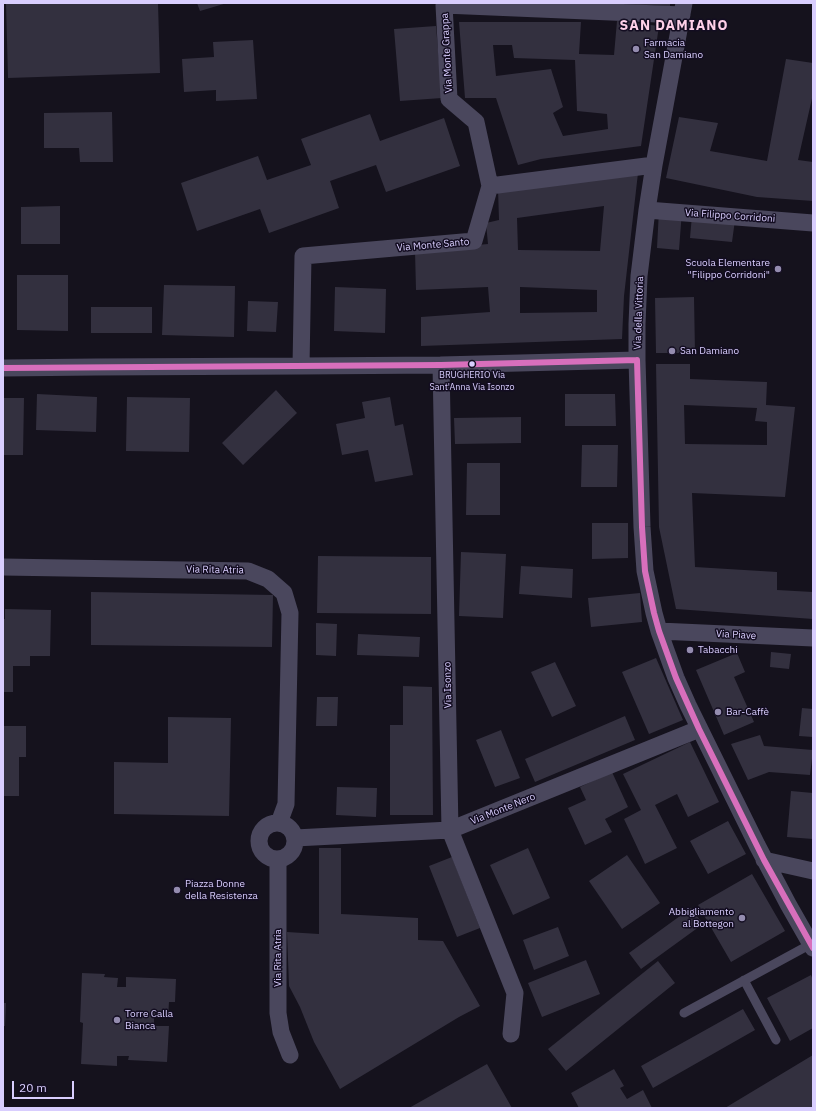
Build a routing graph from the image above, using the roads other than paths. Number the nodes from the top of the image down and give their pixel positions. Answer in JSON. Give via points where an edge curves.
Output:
{"nodes":[{"id":1,"x":683,"y":9,"type":"edge"},
{"id":2,"x":654,"y":165,"type":"junction"},
{"id":3,"x":490,"y":186,"type":"junction"},
{"id":4,"x":647,"y":210,"type":"junction"},
{"id":5,"x":813,"y":223,"type":"edge"},
{"id":6,"x":637,"y":360,"type":"junction"},
{"id":7,"x":441,"y":365,"type":"junction"},
{"id":8,"x":301,"y":366,"type":"junction"},
{"id":9,"x":3,"y":368,"type":"edge"},
{"id":10,"x":3,"y":567,"type":"edge"},
{"id":11,"x":659,"y":631,"type":"junction"},
{"id":12,"x":813,"y":638,"type":"edge"},
{"id":13,"x":699,"y":729,"type":"junction"},
{"id":14,"x":279,"y":823,"type":"junction"},
{"id":15,"x":450,"y":830,"type":"junction"},
{"id":16,"x":295,"y":838,"type":"junction"},
{"id":17,"x":278,"y":859,"type":"junction"},
{"id":18,"x":764,"y":860,"type":"junction"},
{"id":19,"x":813,"y":871,"type":"edge"},
{"id":20,"x":812,"y":946,"type":"edge"},
{"id":21,"x":744,"y":980,"type":"junction"},
{"id":22,"x":684,"y":1013,"type":"dead end"},
{"id":23,"x":511,"y":1034,"type":"dead end"},
{"id":24,"x":776,"y":1040,"type":"dead end"},
{"id":25,"x":290,"y":1055,"type":"dead end"}],
"edges":[{"from":1,"to":2,"type":"street","name":"Via della Vittoria"},
{"from":1,"to":3,"type":"street","name":"Via Monte Grappa","via":[[444,6],[449,99],[476,122]]},
{"from":2,"to":3,"type":"street"},
{"from":2,"to":4,"type":"street","name":"Via della Vittoria"},
{"from":3,"to":8,"type":"street","name":"Via Monte Santo","via":[[474,241],[303,256]]},
{"from":4,"to":5,"type":"street","name":"Via Filippo Corridoni"},
{"from":4,"to":6,"type":"street","name":"Via della Vittoria","via":[[639,276]]},
{"from":6,"to":7,"type":"street"},
{"from":6,"to":11,"type":"street","name":"Via della Vittoria","via":[[645,571]]},
{"from":7,"to":8,"type":"street"},
{"from":7,"to":15,"type":"street","name":"Via Isonzo"},
{"from":8,"to":9,"type":"street"},
{"from":10,"to":14,"type":"street","name":"Via Rita Atria","via":[[248,571],[268,579],[284,593],[290,621],[286,804]]},
{"from":11,"to":12,"type":"street","name":"Via Piave"},
{"from":11,"to":13,"type":"street","name":"Via della Vittoria","via":[[676,678]]},
{"from":13,"to":15,"type":"street","name":"Via Monte Nero"},
{"from":13,"to":18,"type":"street","name":"Via della Vittoria"},
{"from":14,"to":16,"type":"street","via":[[289,828]]},
{"from":14,"to":17,"type":"street","via":[[267,826],[259,841],[262,852],[272,859]]},
{"from":15,"to":16,"type":"street","name":"Via Monte Nero"},
{"from":15,"to":23,"type":"street","name":"Via Isonzo","via":[[515,993]]},
{"from":16,"to":17,"type":"street","via":[[293,850],[284,858]]},
{"from":17,"to":25,"type":"street","name":"Via Rita Atria","via":[[278,1014],[281,1032]]},
{"from":18,"to":19,"type":"street"},
{"from":18,"to":20,"type":"street","name":"Via della Vittoria"},
{"from":20,"to":21,"type":"lane"},
{"from":21,"to":22,"type":"lane"},
{"from":21,"to":24,"type":"lane"}]}
